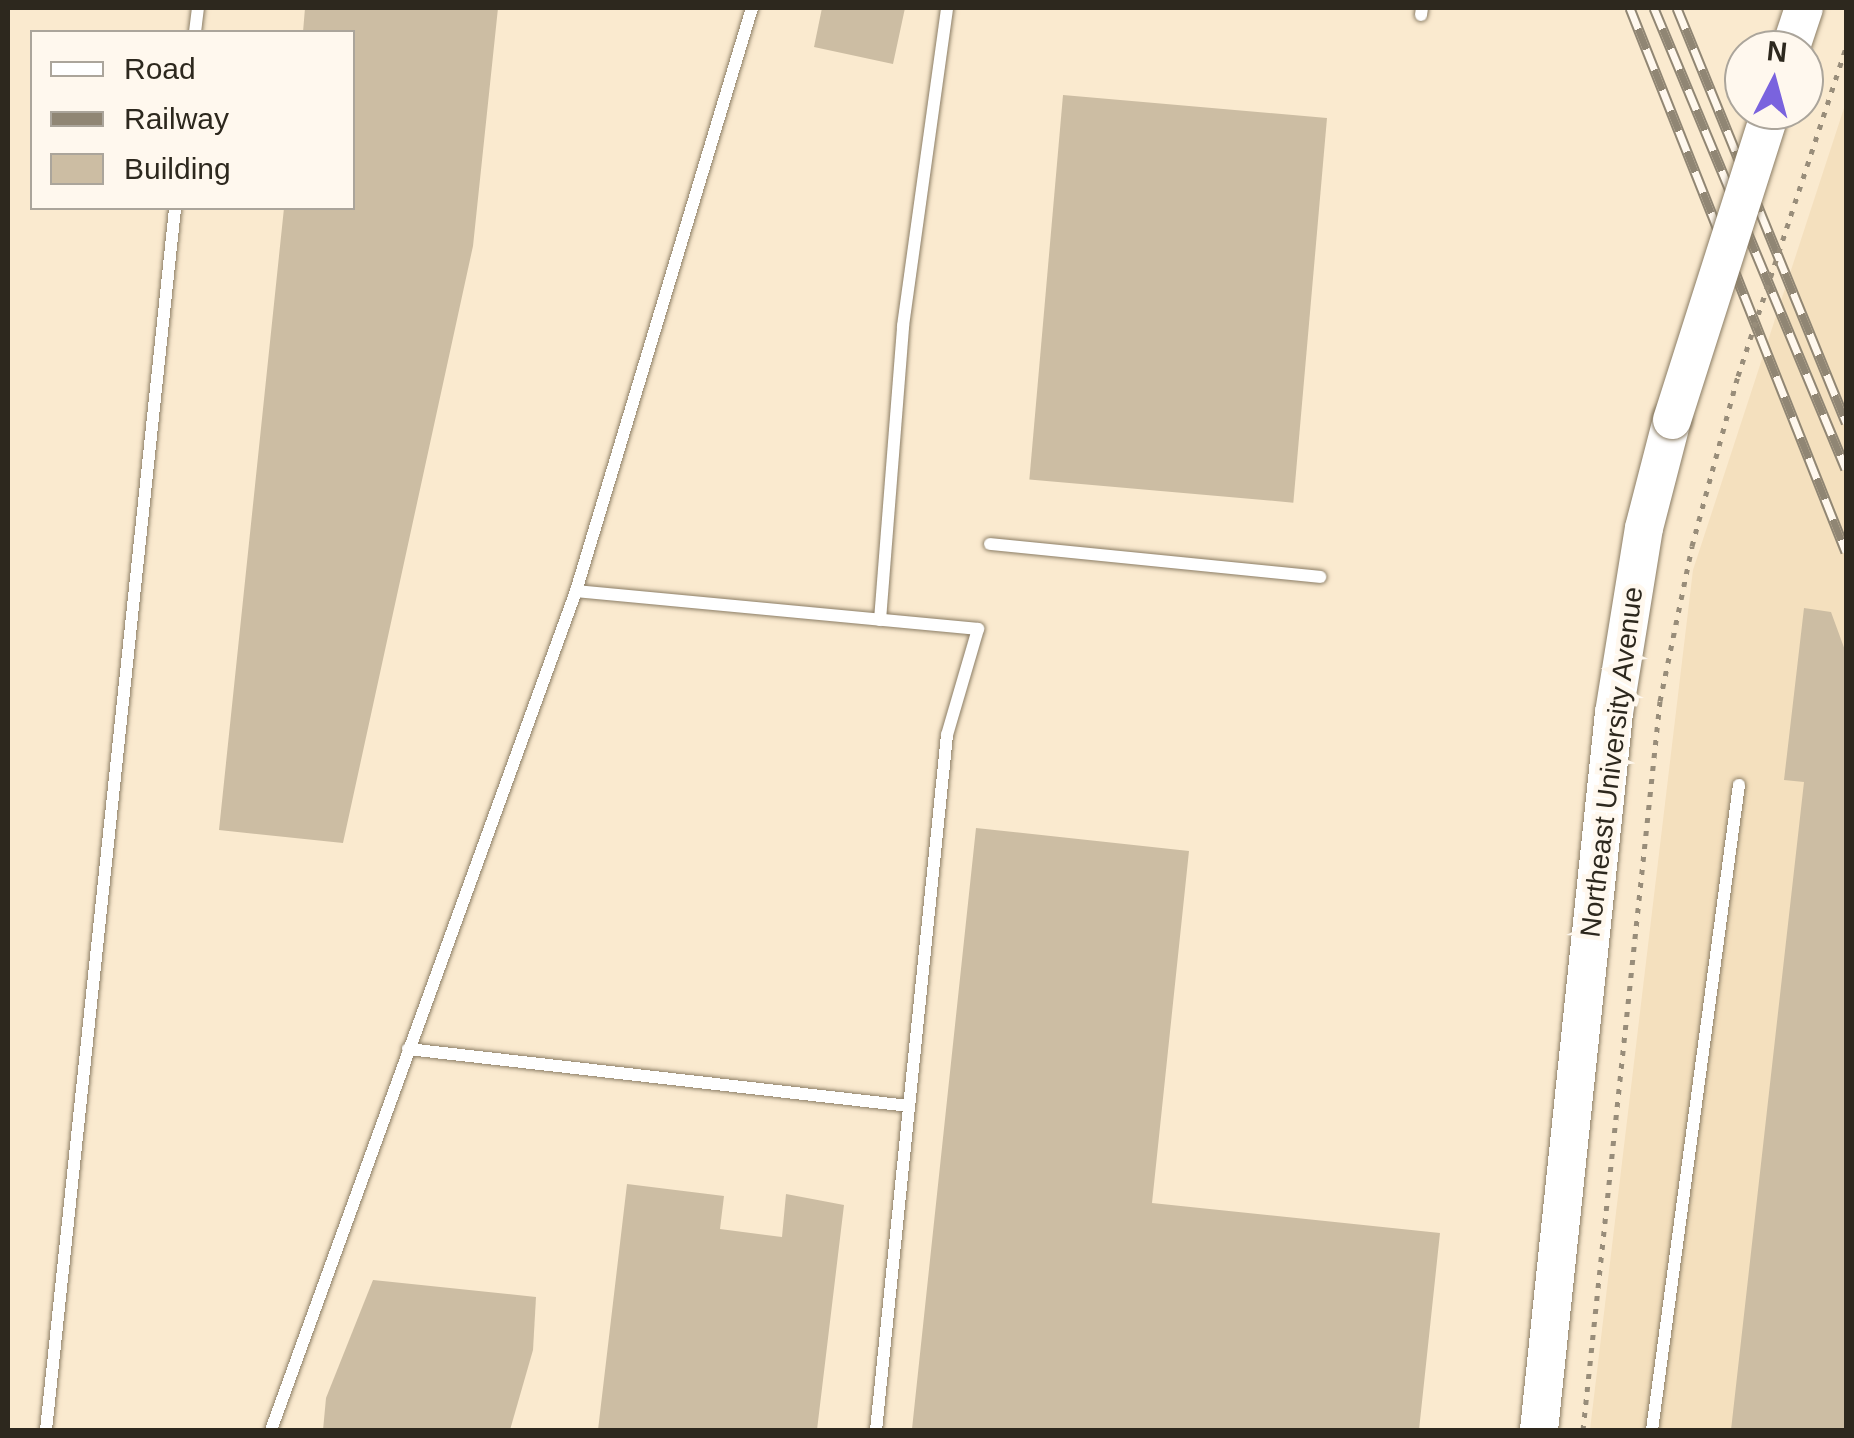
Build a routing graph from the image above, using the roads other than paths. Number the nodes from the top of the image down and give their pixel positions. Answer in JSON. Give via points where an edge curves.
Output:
{"nodes":[{"id":1,"x":752,"y":8,"type":"edge"},
{"id":2,"x":947,"y":8,"type":"edge"},
{"id":3,"x":1765,"y":130,"type":"edge"},
{"id":4,"x":175,"y":210,"type":"edge"},
{"id":5,"x":990,"y":544,"type":"dead end"},
{"id":6,"x":1320,"y":577,"type":"dead end"},
{"id":7,"x":576,"y":591,"type":"junction"},
{"id":8,"x":880,"y":620,"type":"junction"},
{"id":9,"x":1739,"y":785,"type":"dead end"},
{"id":10,"x":408,"y":1049,"type":"junction"},
{"id":11,"x":909,"y":1106,"type":"junction"},
{"id":12,"x":46,"y":1430,"type":"edge"},
{"id":13,"x":271,"y":1430,"type":"edge"},
{"id":14,"x":876,"y":1430,"type":"edge"},
{"id":15,"x":1539,"y":1430,"type":"edge"},
{"id":16,"x":1652,"y":1430,"type":"edge"}],
"edges":[{"from":1,"to":7,"type":"lane"},
{"from":2,"to":8,"type":"lane","via":[[904,326]]},
{"from":3,"to":15,"type":"main road","name":"Northeast University Avenue","bridge":true,"via":[[1644,528],[1614,713]]},
{"from":4,"to":12,"type":"lane"},
{"from":5,"to":6,"type":"lane"},
{"from":7,"to":8,"type":"lane"},
{"from":7,"to":10,"type":"lane"},
{"from":8,"to":11,"type":"lane","via":[[978,630],[947,735]]},
{"from":9,"to":16,"type":"lane"},
{"from":10,"to":11,"type":"lane"},
{"from":10,"to":13,"type":"lane"},
{"from":11,"to":14,"type":"lane"}]}
